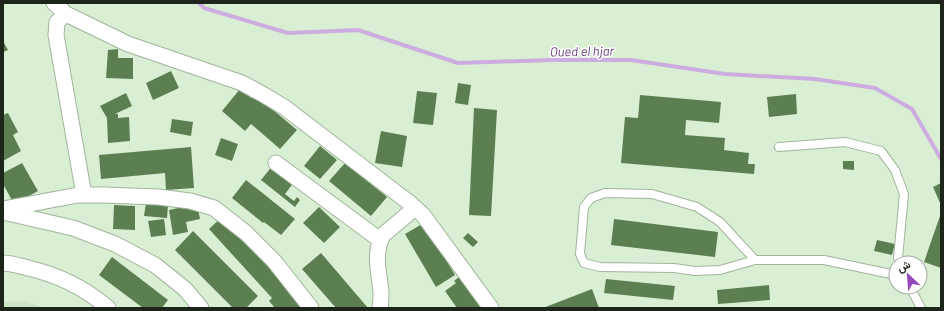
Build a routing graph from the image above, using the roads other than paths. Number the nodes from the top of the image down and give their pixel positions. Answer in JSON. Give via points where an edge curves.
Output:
{"nodes":[{"id":1,"x":54,"y":3,"type":"edge"},
{"id":2,"x":66,"y":14,"type":"junction"},
{"id":3,"x":779,"y":146,"type":"dead end"},
{"id":4,"x":276,"y":163,"type":"dead end"},
{"id":5,"x":84,"y":195,"type":"junction"},
{"id":6,"x":415,"y":208,"type":"junction"},
{"id":7,"x":3,"y":210,"type":"edge"},
{"id":8,"x":380,"y":240,"type":"junction"},
{"id":9,"x":898,"y":255,"type":"edge"},
{"id":10,"x":755,"y":260,"type":"junction"},
{"id":11,"x":3,"y":263,"type":"edge"},
{"id":12,"x":888,"y":273,"type":"edge"},
{"id":13,"x":914,"y":295,"type":"edge"},
{"id":14,"x":108,"y":308,"type":"edge"},
{"id":15,"x":200,"y":308,"type":"edge"},
{"id":16,"x":311,"y":308,"type":"edge"},
{"id":17,"x":380,"y":308,"type":"edge"},
{"id":18,"x":491,"y":308,"type":"edge"},
{"id":19,"x":921,"y":308,"type":"edge"}],
"edges":[{"from":1,"to":2,"type":"street"},
{"from":2,"to":5,"type":"street","via":[[57,22],[56,35]]},
{"from":2,"to":6,"type":"street","via":[[128,44],[242,83],[264,95],[284,107]]},
{"from":3,"to":9,"type":"lane","via":[[845,142],[881,151],[895,170],[904,194]]},
{"from":4,"to":8,"type":"street"},
{"from":5,"to":7,"type":"street"},
{"from":5,"to":16,"type":"street","via":[[158,197],[214,208],[246,233],[274,261]]},
{"from":6,"to":8,"type":"street","via":[[382,234]]},
{"from":6,"to":18,"type":"street","via":[[423,215]]},
{"from":7,"to":15,"type":"street","via":[[73,228],[115,244],[155,265],[185,289]]},
{"from":8,"to":17,"type":"street","via":[[376,259],[381,292]]},
{"from":10,"to":10,"type":"lane","via":[[720,270],[600,268],[584,263],[580,254],[584,207],[591,198],[605,193],[652,194],[697,207],[720,222]]},
{"from":10,"to":12,"type":"lane","via":[[824,260]]},
{"from":11,"to":14,"type":"street","via":[[39,270],[64,279],[95,296]]},
{"from":13,"to":19,"type":"lane"}]}
